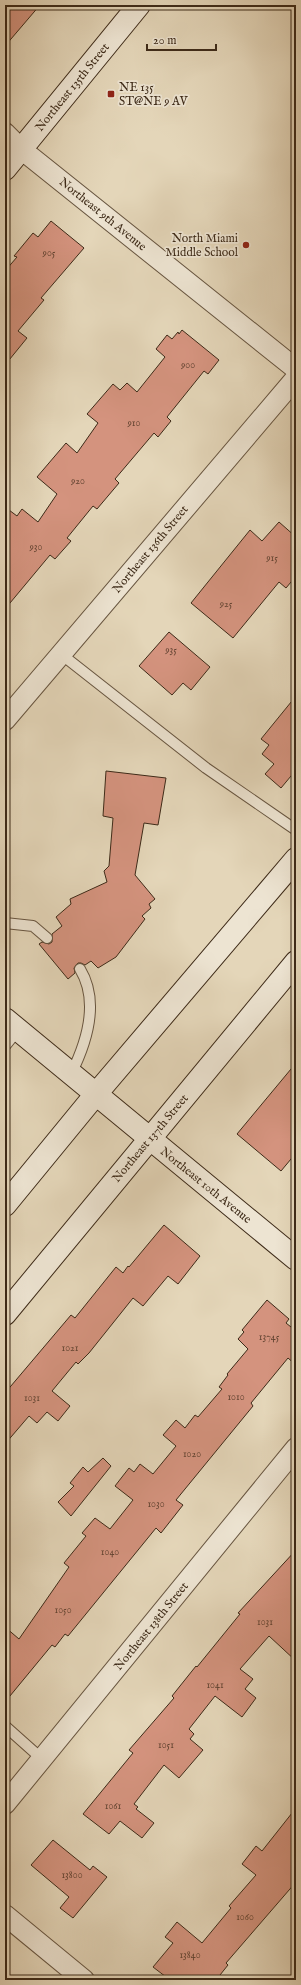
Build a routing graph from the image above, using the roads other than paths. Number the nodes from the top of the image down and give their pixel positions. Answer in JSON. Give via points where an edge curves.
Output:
{"nodes":[{"id":1,"x":139,"y":5,"type":"edge"},
{"id":2,"x":5,"y":133,"type":"edge"},
{"id":3,"x":22,"y":149,"type":"junction"},
{"id":4,"x":5,"y":169,"type":"edge"},
{"id":5,"x":296,"y":369,"type":"edge"},
{"id":6,"x":296,"y":378,"type":"edge"},
{"id":7,"x":61,"y":654,"type":"junction"},
{"id":8,"x":8,"y":712,"type":"edge"},
{"id":9,"x":296,"y":830,"type":"edge"},
{"id":10,"x":296,"y":859,"type":"edge"},
{"id":11,"x":5,"y":923,"type":"edge"},
{"id":12,"x":47,"y":938,"type":"dead end"},
{"id":13,"x":296,"y":962,"type":"edge"},
{"id":14,"x":80,"y":969,"type":"dead end"},
{"id":15,"x":9,"y":1032,"type":"edge"},
{"id":16,"x":71,"y":1074,"type":"junction"},
{"id":17,"x":96,"y":1094,"type":"junction"},
{"id":18,"x":150,"y":1139,"type":"junction"},
{"id":19,"x":5,"y":1205,"type":"edge"},
{"id":20,"x":296,"y":1259,"type":"edge"},
{"id":21,"x":5,"y":1314,"type":"edge"},
{"id":22,"x":296,"y":1448,"type":"edge"},
{"id":23,"x":5,"y":1726,"type":"edge"},
{"id":24,"x":42,"y":1759,"type":"junction"},
{"id":25,"x":5,"y":1804,"type":"edge"},
{"id":26,"x":5,"y":1915,"type":"edge"},
{"id":27,"x":84,"y":1980,"type":"edge"}],
"edges":[{"from":1,"to":3,"type":"street","name":"Northeast 135th Street"},
{"from":2,"to":3,"type":"street","name":"Northeast 9th Avenue"},
{"from":3,"to":4,"type":"street","name":"Northeast 135th Street"},
{"from":3,"to":5,"type":"street","name":"Northeast 9th Avenue"},
{"from":6,"to":7,"type":"street","name":"Northeast 136th Street"},
{"from":7,"to":8,"type":"street","name":"Northeast 136th Street"},
{"from":7,"to":9,"type":"lane","via":[[206,768]]},
{"from":10,"to":17,"type":"street"},
{"from":11,"to":12,"type":"lane","via":[[33,926]]},
{"from":13,"to":18,"type":"street","name":"Northeast 137th Street"},
{"from":14,"to":16,"type":"lane","via":[[90,991],[90,1011],[82,1053]]},
{"from":15,"to":16,"type":"street","name":"Northeast 10th Avenue"},
{"from":16,"to":17,"type":"street","name":"Northeast 10th Avenue"},
{"from":17,"to":18,"type":"street","name":"Northeast 10th Avenue"},
{"from":17,"to":19,"type":"street"},
{"from":18,"to":20,"type":"street","name":"Northeast 10th Avenue"},
{"from":18,"to":21,"type":"street","name":"Northeast 137th Street"},
{"from":22,"to":24,"type":"street","name":"Northeast 138th Street"},
{"from":23,"to":24,"type":"lane"},
{"from":24,"to":25,"type":"street","name":"Northeast 138th Street"},
{"from":26,"to":27,"type":"street"}]}
